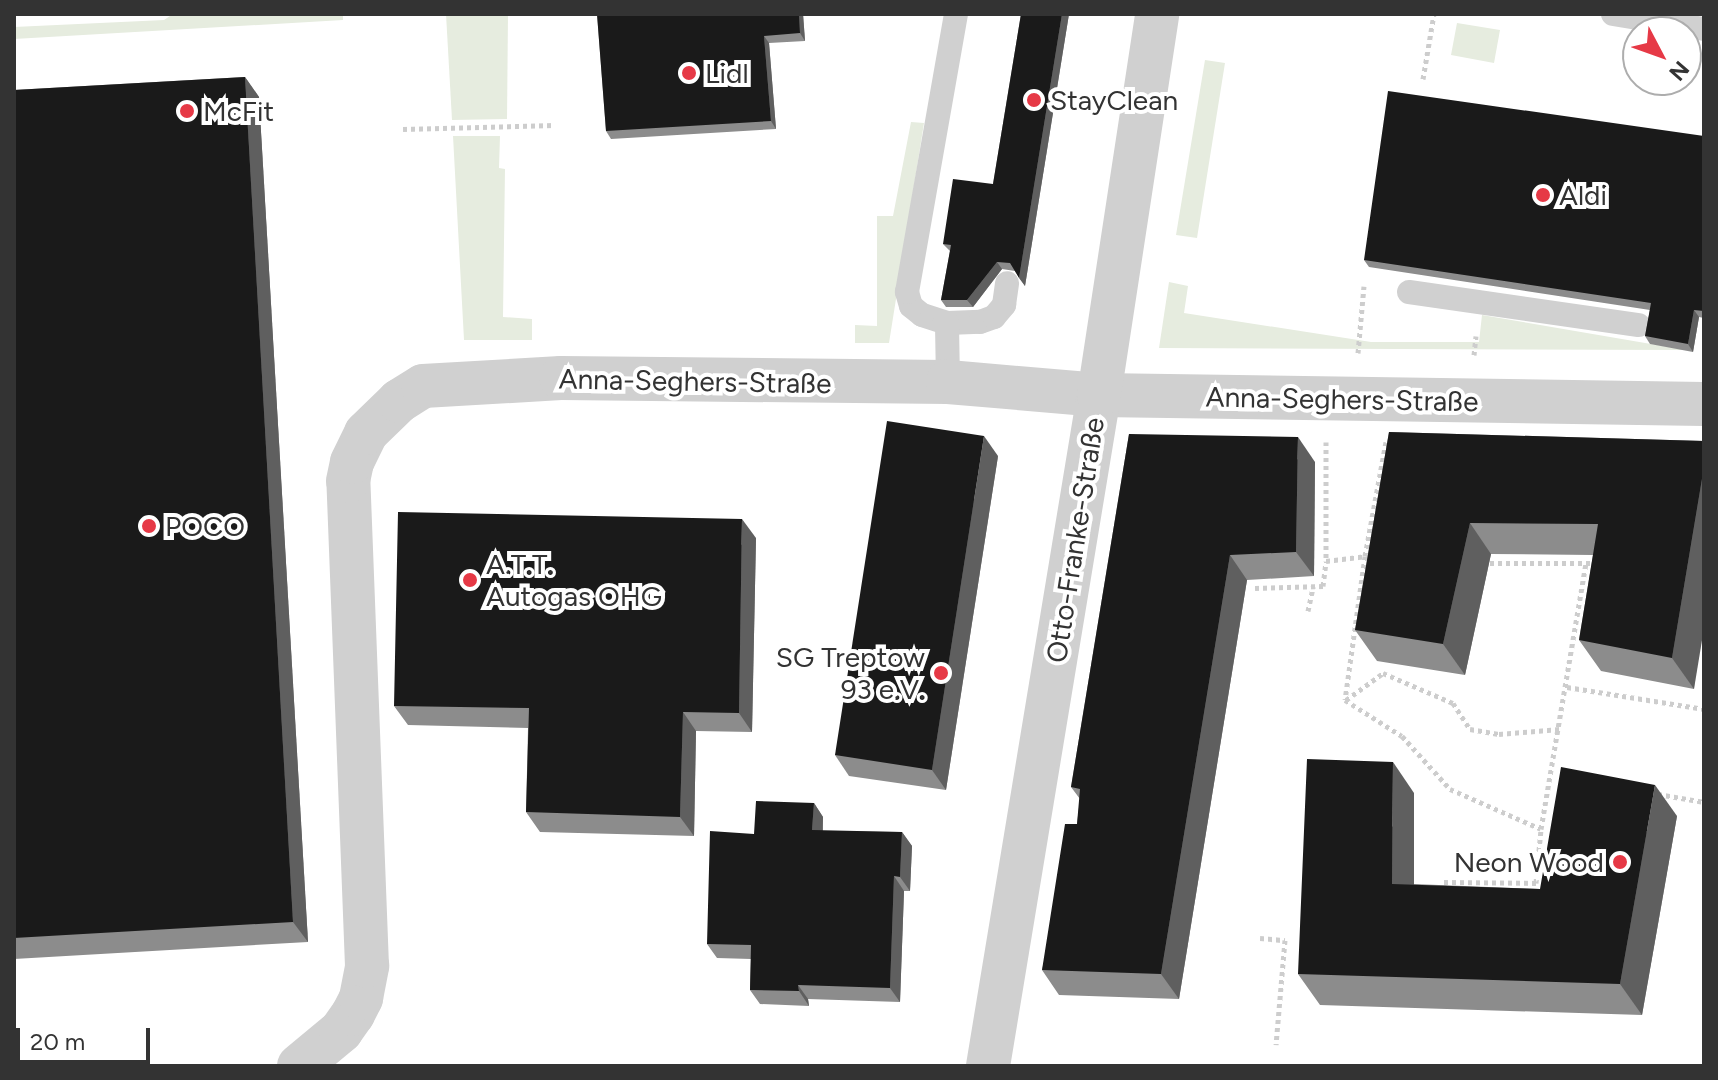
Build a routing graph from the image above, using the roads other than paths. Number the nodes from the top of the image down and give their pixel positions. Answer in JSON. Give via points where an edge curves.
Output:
{"nodes":[{"id":1,"x":956,"y":14,"type":"edge"},
{"id":2,"x":1157,"y":14,"type":"edge"},
{"id":3,"x":1613,"y":14,"type":"edge"},
{"id":4,"x":1704,"y":29,"type":"edge"},
{"id":5,"x":1007,"y":283,"type":"dead end"},
{"id":6,"x":1409,"y":292,"type":"dead end"},
{"id":7,"x":947,"y":323,"type":"junction"},
{"id":8,"x":1639,"y":325,"type":"dead end"},
{"id":9,"x":948,"y":382,"type":"junction"},
{"id":10,"x":1099,"y":395,"type":"junction"},
{"id":11,"x":1704,"y":404,"type":"edge"},
{"id":12,"x":299,"y":1066,"type":"edge"},
{"id":13,"x":988,"y":1066,"type":"edge"}],
"edges":[{"from":1,"to":7,"type":"lane","via":[[907,292],[911,306],[922,315]]},
{"from":2,"to":10,"type":"street","name":"Otto-Franke-Straße"},
{"from":3,"to":4,"type":"lane"},
{"from":5,"to":7,"type":"lane","via":[[1004,305],[994,317]]},
{"from":6,"to":8,"type":"lane"},
{"from":7,"to":9,"type":"lane"},
{"from":9,"to":10,"type":"street","name":"Anna-Seghers-Straße"},
{"from":9,"to":12,"type":"street","name":"Anna-Seghers-Straße","via":[[561,378],[423,386],[374,425],[352,462],[348,501],[367,966],[353,1014]]},
{"from":10,"to":11,"type":"street","name":"Anna-Seghers-Straße"},
{"from":10,"to":13,"type":"street","name":"Otto-Franke-Straße"}]}
